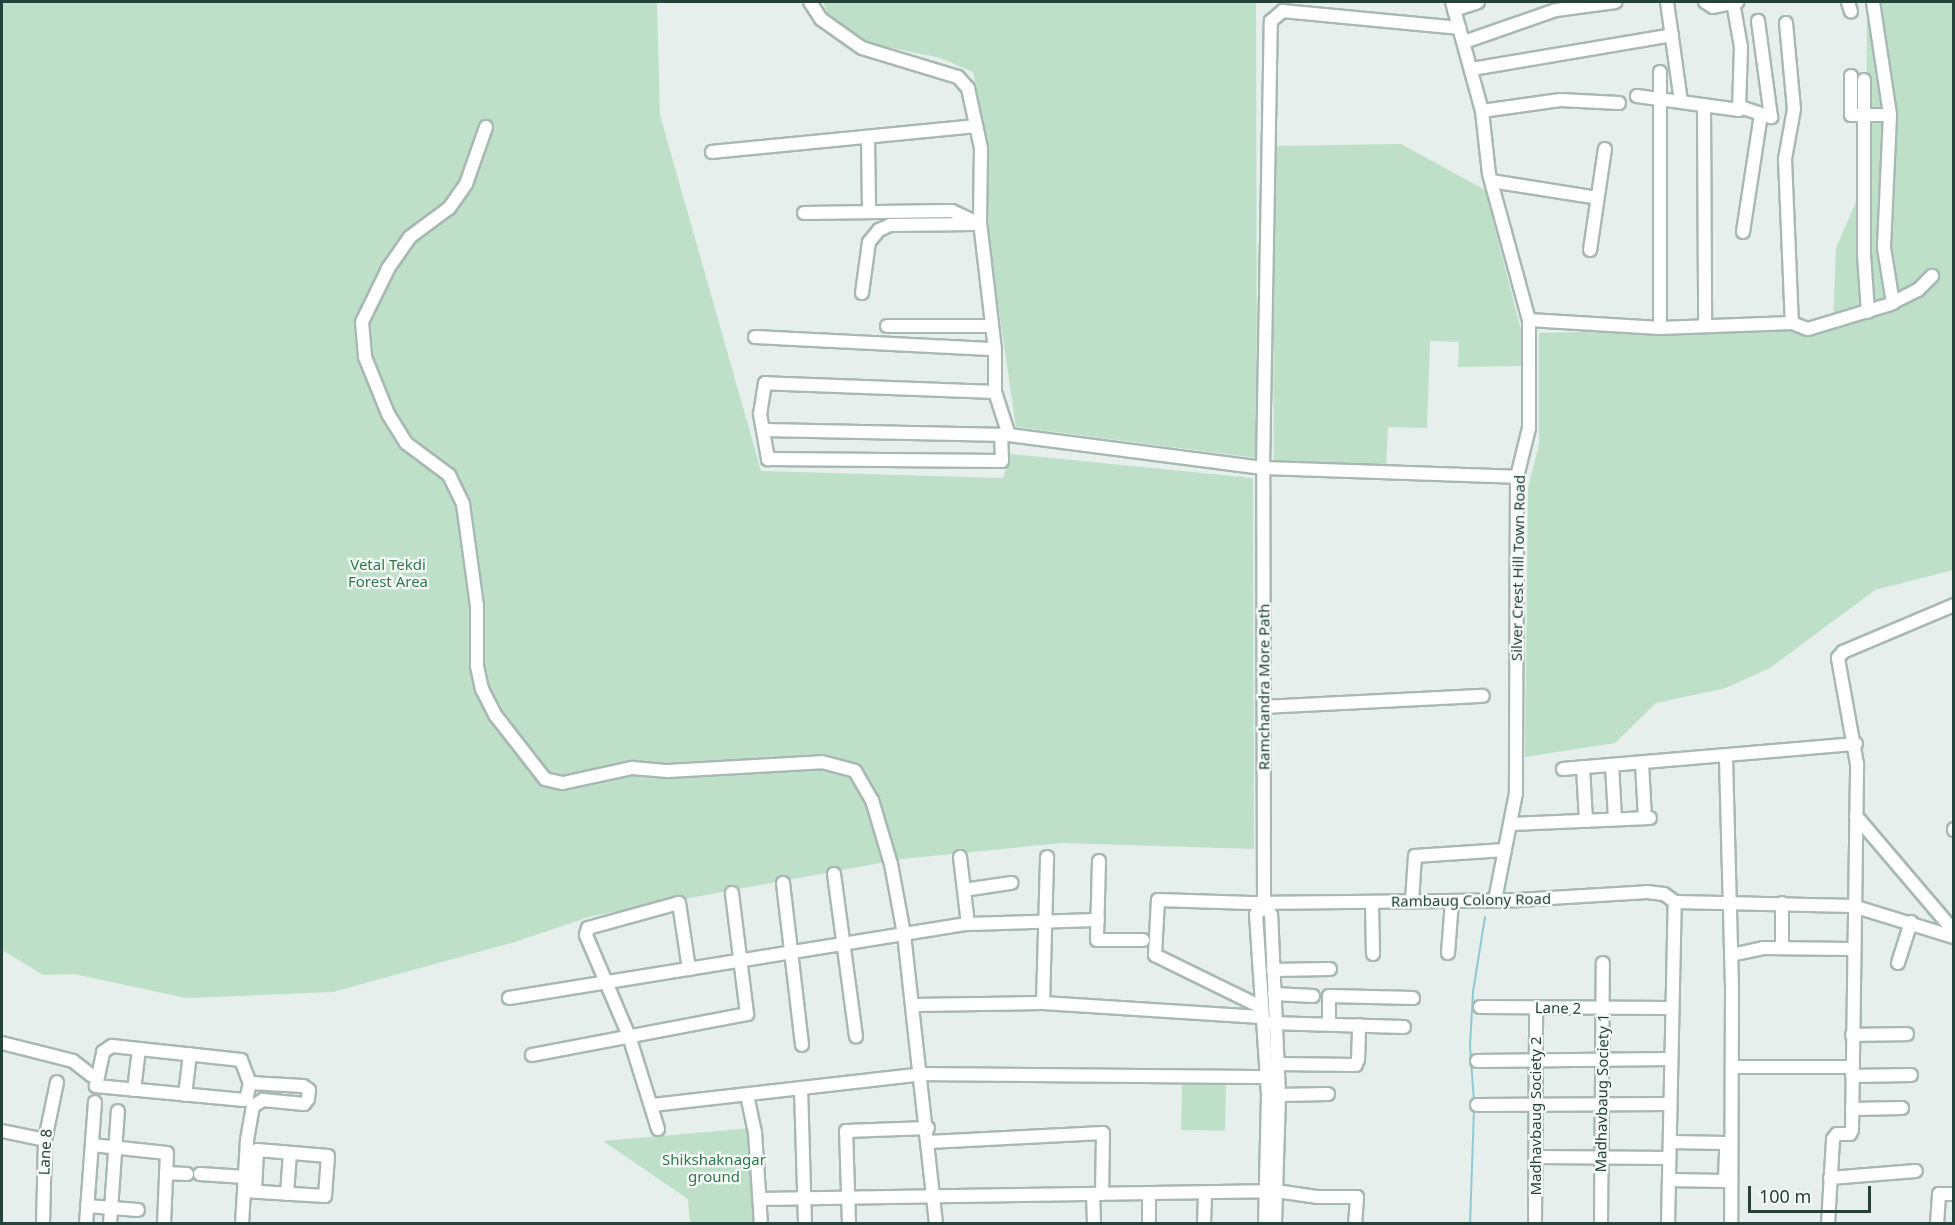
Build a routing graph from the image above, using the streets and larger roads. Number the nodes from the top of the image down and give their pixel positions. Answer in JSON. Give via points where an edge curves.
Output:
{"nodes":[{"id":1,"x":810,"y":2,"type":"edge"},
{"id":2,"x":1478,"y":2,"type":"edge"},
{"id":3,"x":1616,"y":2,"type":"edge"},
{"id":4,"x":1667,"y":2,"type":"edge"},
{"id":5,"x":1705,"y":2,"type":"edge"},
{"id":6,"x":1735,"y":2,"type":"edge"},
{"id":7,"x":1873,"y":2,"type":"edge"},
{"id":8,"x":1453,"y":6,"type":"edge"},
{"id":9,"x":1554,"y":6,"type":"edge"},
{"id":10,"x":1758,"y":21,"type":"dead end"},
{"id":11,"x":1786,"y":23,"type":"dead end"},
{"id":12,"x":1459,"y":28,"type":"junction"},
{"id":13,"x":1671,"y":35,"type":"junction"},
{"id":14,"x":1464,"y":42,"type":"junction"},
{"id":15,"x":1472,"y":69,"type":"junction"},
{"id":16,"x":1660,"y":72,"type":"dead end"},
{"id":17,"x":1851,"y":76,"type":"dead end"},
{"id":18,"x":1864,"y":81,"type":"dead end"},
{"id":19,"x":1637,"y":96,"type":"dead end"},
{"id":20,"x":1662,"y":97,"type":"junction"},
{"id":21,"x":1681,"y":101,"type":"junction"},
{"id":22,"x":1619,"y":103,"type":"dead end"},
{"id":23,"x":1704,"y":105,"type":"junction"},
{"id":24,"x":1740,"y":107,"type":"junction"},
{"id":25,"x":1482,"y":111,"type":"junction"},
{"id":26,"x":1761,"y":115,"type":"junction"},
{"id":27,"x":1865,"y":115,"type":"junction"},
{"id":28,"x":1890,"y":115,"type":"junction"},
{"id":29,"x":976,"y":126,"type":"junction"},
{"id":30,"x":486,"y":127,"type":"dead end"},
{"id":31,"x":868,"y":136,"type":"junction"},
{"id":32,"x":1605,"y":149,"type":"dead end"},
{"id":33,"x":712,"y":152,"type":"dead end"},
{"id":34,"x":1491,"y":181,"type":"junction"},
{"id":35,"x":1598,"y":198,"type":"junction"},
{"id":36,"x":868,"y":211,"type":"junction"},
{"id":37,"x":804,"y":213,"type":"dead end"},
{"id":38,"x":980,"y":224,"type":"junction"},
{"id":39,"x":1743,"y":232,"type":"dead end"},
{"id":40,"x":1590,"y":250,"type":"dead end"},
{"id":41,"x":1932,"y":276,"type":"dead end"},
{"id":42,"x":862,"y":293,"type":"dead end"},
{"id":43,"x":1893,"y":303,"type":"junction"},
{"id":44,"x":1868,"y":312,"type":"junction"},
{"id":45,"x":1529,"y":320,"type":"junction"},
{"id":46,"x":1792,"y":323,"type":"junction"},
{"id":47,"x":887,"y":326,"type":"dead end"},
{"id":48,"x":992,"y":326,"type":"junction"},
{"id":49,"x":1705,"y":326,"type":"junction"},
{"id":50,"x":1660,"y":328,"type":"junction"},
{"id":51,"x":756,"y":337,"type":"dead end"},
{"id":52,"x":995,"y":349,"type":"junction"},
{"id":53,"x":995,"y":393,"type":"junction"},
{"id":54,"x":764,"y":430,"type":"junction"},
{"id":55,"x":1005,"y":435,"type":"junction"},
{"id":56,"x":1263,"y":468,"type":"junction"},
{"id":57,"x":1517,"y":477,"type":"junction"},
{"id":58,"x":1953,"y":605,"type":"edge"},
{"id":59,"x":1483,"y":696,"type":"dead end"},
{"id":60,"x":1264,"y":707,"type":"junction"},
{"id":61,"x":1856,"y":744,"type":"junction"},
{"id":62,"x":1726,"y":758,"type":"junction"},
{"id":63,"x":1642,"y":763,"type":"junction"},
{"id":64,"x":1612,"y":765,"type":"junction"},
{"id":65,"x":1583,"y":767,"type":"junction"},
{"id":66,"x":1563,"y":769,"type":"dead end"},
{"id":67,"x":1856,"y":816,"type":"junction"},
{"id":68,"x":1615,"y":819,"type":"junction"},
{"id":69,"x":1586,"y":821,"type":"junction"},
{"id":70,"x":1512,"y":824,"type":"junction"},
{"id":71,"x":1505,"y":850,"type":"junction"},
{"id":72,"x":960,"y":857,"type":"dead end"},
{"id":73,"x":1047,"y":857,"type":"dead end"},
{"id":74,"x":1099,"y":861,"type":"dead end"},
{"id":75,"x":834,"y":874,"type":"dead end"},
{"id":76,"x":783,"y":883,"type":"dead end"},
{"id":77,"x":1011,"y":883,"type":"dead end"},
{"id":78,"x":964,"y":890,"type":"junction"},
{"id":79,"x":732,"y":892,"type":"dead end"},
{"id":80,"x":1495,"y":900,"type":"junction"},
{"id":81,"x":1412,"y":901,"type":"junction"},
{"id":82,"x":1452,"y":901,"type":"junction"},
{"id":83,"x":1731,"y":901,"type":"junction"},
{"id":84,"x":1372,"y":902,"type":"junction"},
{"id":85,"x":1675,"y":902,"type":"junction"},
{"id":86,"x":1782,"y":903,"type":"junction"},
{"id":87,"x":1265,"y":904,"type":"junction"},
{"id":88,"x":1853,"y":906,"type":"junction"},
{"id":89,"x":1046,"y":920,"type":"junction"},
{"id":90,"x":1098,"y":920,"type":"junction"},
{"id":91,"x":1911,"y":922,"type":"junction"},
{"id":92,"x":968,"y":924,"type":"junction"},
{"id":93,"x":1953,"y":931,"type":"edge"},
{"id":94,"x":904,"y":934,"type":"junction"},
{"id":95,"x":1953,"y":937,"type":"edge"},
{"id":96,"x":1143,"y":940,"type":"dead end"},
{"id":97,"x":1782,"y":942,"type":"dead end"},
{"id":98,"x":844,"y":944,"type":"junction"},
{"id":99,"x":1852,"y":949,"type":"junction"},
{"id":100,"x":792,"y":952,"type":"junction"},
{"id":101,"x":1448,"y":953,"type":"dead end"},
{"id":102,"x":1373,"y":954,"type":"dead end"},
{"id":103,"x":1731,"y":955,"type":"junction"},
{"id":104,"x":741,"y":960,"type":"junction"},
{"id":105,"x":1603,"y":963,"type":"dead end"},
{"id":106,"x":1898,"y":963,"type":"dead end"},
{"id":107,"x":689,"y":969,"type":"junction"},
{"id":108,"x":1330,"y":969,"type":"dead end"},
{"id":109,"x":1273,"y":970,"type":"junction"},
{"id":110,"x":604,"y":982,"type":"junction"},
{"id":111,"x":1274,"y":994,"type":"junction"},
{"id":112,"x":1313,"y":996,"type":"dead end"},
{"id":113,"x":509,"y":998,"type":"dead end"},
{"id":114,"x":1413,"y":998,"type":"dead end"},
{"id":115,"x":1044,"y":1003,"type":"junction"},
{"id":116,"x":914,"y":1005,"type":"junction"},
{"id":117,"x":1480,"y":1007,"type":"dead end"},
{"id":118,"x":1536,"y":1008,"type":"junction"},
{"id":119,"x":1672,"y":1008,"type":"junction"},
{"id":120,"x":1603,"y":1009,"type":"junction"},
{"id":121,"x":1261,"y":1016,"type":"junction"},
{"id":122,"x":1275,"y":1023,"type":"junction"},
{"id":123,"x":1329,"y":1024,"type":"junction"},
{"id":124,"x":1359,"y":1025,"type":"junction"},
{"id":125,"x":1404,"y":1027,"type":"dead end"},
{"id":126,"x":1906,"y":1034,"type":"dead end"},
{"id":127,"x":1852,"y":1035,"type":"junction"},
{"id":128,"x":629,"y":1036,"type":"junction"},
{"id":129,"x":856,"y":1037,"type":"dead end"},
{"id":130,"x":2,"y":1043,"type":"edge"},
{"id":131,"x":802,"y":1045,"type":"dead end"},
{"id":132,"x":139,"y":1049,"type":"junction"},
{"id":133,"x":190,"y":1054,"type":"junction"},
{"id":134,"x":532,"y":1055,"type":"dead end"},
{"id":135,"x":1603,"y":1059,"type":"junction"},
{"id":136,"x":1671,"y":1059,"type":"junction"},
{"id":137,"x":1477,"y":1061,"type":"dead end"},
{"id":138,"x":1538,"y":1061,"type":"junction"},
{"id":139,"x":1277,"y":1064,"type":"junction"},
{"id":140,"x":1732,"y":1067,"type":"junction"},
{"id":141,"x":1852,"y":1072,"type":"junction"},
{"id":142,"x":922,"y":1074,"type":"junction"},
{"id":143,"x":91,"y":1075,"type":"dead end"},
{"id":144,"x":1911,"y":1075,"type":"dead end"},
{"id":145,"x":1272,"y":1078,"type":"junction"},
{"id":146,"x":57,"y":1082,"type":"dead end"},
{"id":147,"x":250,"y":1083,"type":"junction"},
{"id":148,"x":801,"y":1088,"type":"junction"},
{"id":149,"x":134,"y":1090,"type":"junction"},
{"id":150,"x":1328,"y":1094,"type":"dead end"},
{"id":151,"x":185,"y":1095,"type":"junction"},
{"id":152,"x":747,"y":1095,"type":"junction"},
{"id":153,"x":1279,"y":1095,"type":"junction"},
{"id":154,"x":95,"y":1102,"type":"dead end"},
{"id":155,"x":1670,"y":1104,"type":"junction"},
{"id":156,"x":652,"y":1105,"type":"junction"},
{"id":157,"x":1478,"y":1105,"type":"dead end"},
{"id":158,"x":1537,"y":1105,"type":"junction"},
{"id":159,"x":1602,"y":1105,"type":"junction"},
{"id":160,"x":1852,"y":1108,"type":"junction"},
{"id":161,"x":1902,"y":1108,"type":"dead end"},
{"id":162,"x":118,"y":1111,"type":"dead end"},
{"id":163,"x":927,"y":1128,"type":"junction"},
{"id":164,"x":658,"y":1129,"type":"dead end"},
{"id":165,"x":2,"y":1131,"type":"edge"},
{"id":166,"x":45,"y":1140,"type":"junction"},
{"id":167,"x":929,"y":1142,"type":"junction"},
{"id":168,"x":1670,"y":1142,"type":"junction"},
{"id":169,"x":92,"y":1145,"type":"junction"},
{"id":170,"x":116,"y":1148,"type":"junction"},
{"id":171,"x":290,"y":1153,"type":"junction"},
{"id":172,"x":1537,"y":1157,"type":"junction"},
{"id":173,"x":1601,"y":1157,"type":"junction"},
{"id":174,"x":1670,"y":1158,"type":"junction"},
{"id":175,"x":1916,"y":1171,"type":"dead end"},
{"id":176,"x":166,"y":1173,"type":"junction"},
{"id":177,"x":244,"y":1177,"type":"junction"},
{"id":178,"x":1830,"y":1178,"type":"junction"},
{"id":179,"x":1669,"y":1180,"type":"junction"},
{"id":180,"x":249,"y":1191,"type":"junction"},
{"id":181,"x":1271,"y":1192,"type":"junction"},
{"id":182,"x":1205,"y":1193,"type":"junction"},
{"id":183,"x":287,"y":1194,"type":"junction"},
{"id":184,"x":1098,"y":1194,"type":"junction"},
{"id":185,"x":1149,"y":1194,"type":"junction"},
{"id":186,"x":1953,"y":1194,"type":"edge"},
{"id":187,"x":934,"y":1196,"type":"junction"},
{"id":188,"x":804,"y":1197,"type":"junction"},
{"id":189,"x":849,"y":1197,"type":"junction"},
{"id":190,"x":759,"y":1199,"type":"junction"},
{"id":191,"x":87,"y":1206,"type":"junction"},
{"id":192,"x":111,"y":1209,"type":"junction"},
{"id":193,"x":138,"y":1210,"type":"dead end"},
{"id":194,"x":43,"y":1224,"type":"edge"},
{"id":195,"x":86,"y":1224,"type":"edge"},
{"id":196,"x":110,"y":1224,"type":"edge"},
{"id":197,"x":164,"y":1224,"type":"edge"},
{"id":198,"x":242,"y":1224,"type":"edge"},
{"id":199,"x":761,"y":1224,"type":"edge"},
{"id":200,"x":805,"y":1224,"type":"edge"},
{"id":201,"x":849,"y":1224,"type":"edge"},
{"id":202,"x":936,"y":1224,"type":"edge"},
{"id":203,"x":1094,"y":1224,"type":"edge"},
{"id":204,"x":1149,"y":1224,"type":"edge"},
{"id":205,"x":1204,"y":1224,"type":"edge"},
{"id":206,"x":1266,"y":1224,"type":"edge"},
{"id":207,"x":1275,"y":1224,"type":"edge"},
{"id":208,"x":1355,"y":1224,"type":"edge"},
{"id":209,"x":1535,"y":1224,"type":"edge"},
{"id":210,"x":1601,"y":1224,"type":"edge"},
{"id":211,"x":1668,"y":1224,"type":"edge"},
{"id":212,"x":1731,"y":1224,"type":"edge"},
{"id":213,"x":1828,"y":1224,"type":"edge"},
{"id":214,"x":1937,"y":1224,"type":"edge"}],
"edges":[{"from":1,"to":29,"type":"street","via":[[821,19],[862,48],[963,81]]},
{"from":2,"to":8,"type":"street"},
{"from":3,"to":9,"type":"street"},
{"from":4,"to":13,"type":"street"},
{"from":5,"to":6,"type":"street","via":[[1713,7]]},
{"from":6,"to":24,"type":"street","via":[[1741,46]]},
{"from":7,"to":28,"type":"street"},
{"from":8,"to":12,"type":"street","name":"Silver Crest Hill Town Road"},
{"from":9,"to":14,"type":"street"},
{"from":10,"to":26,"type":"street","via":[[1771,112],[1769,118]]},
{"from":11,"to":46,"type":"street","via":[[1794,109],[1785,159]]},
{"from":12,"to":14,"type":"street","name":"Silver Crest Hill Town Road"},
{"from":12,"to":56,"type":"street","name":"Ramchandra More Path","via":[[1283,11],[1270,21]]},
{"from":13,"to":15,"type":"street"},
{"from":13,"to":21,"type":"street"},
{"from":14,"to":15,"type":"street","name":"Silver Crest Hill Town Road"},
{"from":15,"to":25,"type":"street","name":"Silver Crest Hill Town Road"},
{"from":16,"to":20,"type":"street"},
{"from":17,"to":27,"type":"street","via":[[1851,115]]},
{"from":18,"to":27,"type":"street"},
{"from":19,"to":20,"type":"street"},
{"from":20,"to":21,"type":"street"},
{"from":20,"to":50,"type":"street"},
{"from":21,"to":23,"type":"street"},
{"from":22,"to":25,"type":"street","via":[[1560,100]]},
{"from":23,"to":24,"type":"street","via":[[1733,111]]},
{"from":23,"to":49,"type":"street"},
{"from":24,"to":26,"type":"street"},
{"from":25,"to":34,"type":"street","name":"Silver Crest Hill Town Road"},
{"from":26,"to":39,"type":"street"},
{"from":27,"to":28,"type":"street"},
{"from":27,"to":44,"type":"street","via":[[1864,255]]},
{"from":28,"to":43,"type":"street","via":[[1884,248]]},
{"from":29,"to":31,"type":"street"},
{"from":29,"to":38,"type":"street","via":[[981,148]]},
{"from":30,"to":94,"type":"street","via":[[466,184],[449,208],[410,237],[388,269],[362,322],[365,357],[388,414],[406,443],[449,475],[463,504],[477,606],[477,666],[482,689],[496,716],[545,778],[563,783],[632,768],[668,771],[822,762],[855,771],[875,811],[891,864]]},
{"from":31,"to":33,"type":"street"},
{"from":31,"to":36,"type":"street"},
{"from":32,"to":35,"type":"street"},
{"from":34,"to":35,"type":"street"},
{"from":34,"to":45,"type":"street","name":"Silver Crest Hill Town Road"},
{"from":35,"to":40,"type":"street"},
{"from":36,"to":37,"type":"street"},
{"from":36,"to":38,"type":"street","via":[[952,211]]},
{"from":38,"to":42,"type":"street","via":[[890,225],[879,230],[869,242]]},
{"from":38,"to":48,"type":"street"},
{"from":41,"to":43,"type":"street","via":[[1918,290]]},
{"from":43,"to":44,"type":"street"},
{"from":44,"to":46,"type":"street","via":[[1808,328]]},
{"from":45,"to":50,"type":"street"},
{"from":45,"to":57,"type":"street","name":"Silver Crest Hill Town Road","via":[[1529,428]]},
{"from":46,"to":49,"type":"street"},
{"from":47,"to":48,"type":"street"},
{"from":48,"to":52,"type":"street"},
{"from":49,"to":50,"type":"street"},
{"from":51,"to":52,"type":"street"},
{"from":52,"to":53,"type":"street"},
{"from":53,"to":54,"type":"street","via":[[765,383],[760,414]]},
{"from":53,"to":55,"type":"street"},
{"from":54,"to":55,"type":"street"},
{"from":54,"to":55,"type":"street","via":[[768,459],[896,462],[1002,461]]},
{"from":55,"to":56,"type":"street"},
{"from":56,"to":57,"type":"street"},
{"from":56,"to":60,"type":"street","name":"Ramchandra More Path"},
{"from":57,"to":70,"type":"street","name":"Silver Crest Hill Town Road","via":[[1516,793]]},
{"from":58,"to":61,"type":"street","via":[[1838,656]]},
{"from":59,"to":60,"type":"street"},
{"from":60,"to":87,"type":"street","name":"Ramchandra More Path"},
{"from":61,"to":62,"type":"street"},
{"from":61,"to":67,"type":"street"},
{"from":62,"to":63,"type":"street"},
{"from":62,"to":83,"type":"street"},
{"from":63,"to":64,"type":"street"},
{"from":63,"to":68,"type":"street","via":[[1647,818]]},
{"from":64,"to":65,"type":"street"},
{"from":64,"to":68,"type":"street"},
{"from":65,"to":66,"type":"street"},
{"from":65,"to":69,"type":"street"},
{"from":67,"to":88,"type":"street"},
{"from":67,"to":93,"type":"street"},
{"from":68,"to":69,"type":"street"},
{"from":69,"to":70,"type":"street"},
{"from":70,"to":71,"type":"street","name":"Silver Crest Hill Town Road"},
{"from":71,"to":80,"type":"street","name":"Silver Crest Hill Town Road"},
{"from":71,"to":81,"type":"street","via":[[1415,856]]},
{"from":72,"to":78,"type":"street"},
{"from":73,"to":89,"type":"street"},
{"from":74,"to":90,"type":"street"},
{"from":75,"to":98,"type":"street"},
{"from":76,"to":100,"type":"street"},
{"from":77,"to":78,"type":"street"},
{"from":78,"to":92,"type":"street"},
{"from":79,"to":104,"type":"street"},
{"from":80,"to":82,"type":"street","name":"Rambaug Colony Road"},
{"from":80,"to":85,"type":"street","name":"Rambaug Colony Road","via":[[1647,892],[1664,894]]},
{"from":81,"to":82,"type":"street","name":"Rambaug Colony Road"},
{"from":81,"to":84,"type":"street","name":"Rambaug Colony Road"},
{"from":82,"to":101,"type":"street"},
{"from":83,"to":85,"type":"street","name":"Rambaug Colony Road"},
{"from":83,"to":86,"type":"street","name":"Rambaug Colony Road"},
{"from":83,"to":103,"type":"street"},
{"from":84,"to":87,"type":"street","name":"Rambaug Colony Road"},
{"from":84,"to":102,"type":"street"},
{"from":85,"to":119,"type":"street"},
{"from":86,"to":88,"type":"street","name":"Rambaug Colony Road"},
{"from":86,"to":97,"type":"street"},
{"from":87,"to":109,"type":"street","name":"Ramchandra More Path","via":[[1271,915]]},
{"from":87,"to":121,"type":"street","name":"Ramchandra More Path","via":[[1256,914]]},
{"from":87,"to":121,"type":"street","name":"Rambaug Colony Road","via":[[1158,900],[1155,955]]},
{"from":88,"to":91,"type":"street","name":"Rambaug Colony Road"},
{"from":88,"to":99,"type":"street"},
{"from":89,"to":90,"type":"street"},
{"from":89,"to":92,"type":"street"},
{"from":89,"to":115,"type":"street"},
{"from":90,"to":96,"type":"street","via":[[1097,939]]},
{"from":91,"to":95,"type":"street","name":"Rambaug Colony Road"},
{"from":91,"to":106,"type":"street"},
{"from":92,"to":94,"type":"street"},
{"from":94,"to":98,"type":"street"},
{"from":94,"to":116,"type":"street"},
{"from":98,"to":100,"type":"street"},
{"from":98,"to":129,"type":"street"},
{"from":99,"to":103,"type":"street","via":[[1763,948]]},
{"from":99,"to":127,"type":"street"},
{"from":100,"to":104,"type":"street"},
{"from":100,"to":131,"type":"street"},
{"from":103,"to":140,"type":"street"},
{"from":104,"to":107,"type":"street"},
{"from":104,"to":128,"type":"street","via":[[747,1014]]},
{"from":105,"to":120,"type":"street","name":"Madhavbaug Society 1"},
{"from":107,"to":110,"type":"street"},
{"from":107,"to":110,"type":"street","via":[[679,903],[588,928],[585,935]]},
{"from":108,"to":109,"type":"street"},
{"from":109,"to":111,"type":"street","name":"Ramchandra More Path"},
{"from":110,"to":113,"type":"street"},
{"from":110,"to":128,"type":"street"},
{"from":111,"to":112,"type":"street"},
{"from":111,"to":122,"type":"street","name":"Ramchandra More Path"},
{"from":114,"to":123,"type":"street","via":[[1329,996]]},
{"from":115,"to":116,"type":"street"},
{"from":115,"to":121,"type":"street"},
{"from":116,"to":142,"type":"street"},
{"from":117,"to":118,"type":"street","name":"Lane 2"},
{"from":118,"to":120,"type":"street","name":"Lane 2"},
{"from":118,"to":138,"type":"street","name":"Madhavbaug Society 2"},
{"from":119,"to":120,"type":"street","name":"Lane 2"},
{"from":119,"to":136,"type":"street"},
{"from":120,"to":135,"type":"street","name":"Madhavbaug Society 1"},
{"from":121,"to":122,"type":"street"},
{"from":121,"to":145,"type":"street","name":"Ramchandra More Path"},
{"from":122,"to":123,"type":"street"},
{"from":122,"to":139,"type":"street","name":"Ramchandra More Path"},
{"from":123,"to":124,"type":"street"},
{"from":124,"to":125,"type":"street"},
{"from":124,"to":139,"type":"street","via":[[1357,1063]]},
{"from":126,"to":127,"type":"street"},
{"from":127,"to":141,"type":"street"},
{"from":128,"to":134,"type":"street"},
{"from":128,"to":156,"type":"street"},
{"from":130,"to":143,"type":"street","via":[[73,1061]]},
{"from":132,"to":133,"type":"street"},
{"from":132,"to":149,"type":"street"},
{"from":132,"to":149,"type":"street","via":[[107,1048],[95,1080],[100,1087]]},
{"from":133,"to":147,"type":"street","via":[[241,1060]]},
{"from":133,"to":151,"type":"street"},
{"from":135,"to":136,"type":"street"},
{"from":135,"to":138,"type":"street"},
{"from":135,"to":159,"type":"street","name":"Madhavbaug Society 1"},
{"from":136,"to":155,"type":"street"},
{"from":137,"to":138,"type":"street"},
{"from":138,"to":158,"type":"street","name":"Madhavbaug Society 2"},
{"from":139,"to":145,"type":"street","name":"Ramchandra More Path"},
{"from":140,"to":141,"type":"street"},
{"from":140,"to":212,"type":"street"},
{"from":141,"to":144,"type":"street"},
{"from":141,"to":160,"type":"street"},
{"from":142,"to":145,"type":"street"},
{"from":142,"to":148,"type":"street"},
{"from":142,"to":163,"type":"street"},
{"from":145,"to":153,"type":"street","name":"Ramchandra More Path"},
{"from":145,"to":181,"type":"street","name":"Ramchandra More Path"},
{"from":146,"to":166,"type":"street","name":"Lane 8"},
{"from":147,"to":151,"type":"street","via":[[244,1100]]},
{"from":147,"to":177,"type":"street","via":[[303,1086],[309,1090],[304,1104],[263,1100],[253,1106]]},
{"from":148,"to":152,"type":"street"},
{"from":148,"to":188,"type":"street"},
{"from":149,"to":151,"type":"street"},
{"from":150,"to":153,"type":"street"},
{"from":152,"to":156,"type":"street"},
{"from":152,"to":190,"type":"street","via":[[755,1132]]},
{"from":153,"to":181,"type":"street","name":"Ramchandra More Path"},
{"from":154,"to":169,"type":"street"},
{"from":155,"to":159,"type":"street"},
{"from":155,"to":168,"type":"street"},
{"from":156,"to":164,"type":"street"},
{"from":157,"to":158,"type":"street"},
{"from":158,"to":159,"type":"street"},
{"from":158,"to":172,"type":"street","name":"Madhavbaug Society 2"},
{"from":159,"to":173,"type":"street","name":"Madhavbaug Society 1"},
{"from":160,"to":161,"type":"street"},
{"from":160,"to":178,"type":"street","via":[[1850,1134],[1833,1138]]},
{"from":162,"to":170,"type":"street"},
{"from":163,"to":167,"type":"street"},
{"from":163,"to":189,"type":"street","via":[[846,1131]]},
{"from":165,"to":166,"type":"street"},
{"from":166,"to":194,"type":"street","name":"Lane 8"},
{"from":167,"to":184,"type":"street","via":[[1103,1133]]},
{"from":167,"to":187,"type":"street"},
{"from":168,"to":174,"type":"street"},
{"from":168,"to":179,"type":"street","via":[[1726,1143],[1725,1180]]},
{"from":169,"to":170,"type":"street"},
{"from":169,"to":191,"type":"street"},
{"from":170,"to":176,"type":"street","via":[[167,1153]]},
{"from":170,"to":192,"type":"street"},
{"from":171,"to":180,"type":"street","via":[[257,1150]]},
{"from":171,"to":183,"type":"street"},
{"from":171,"to":183,"type":"street","via":[[328,1156],[325,1196]]},
{"from":172,"to":173,"type":"street"},
{"from":172,"to":209,"type":"street","name":"Madhavbaug Society 2"},
{"from":173,"to":174,"type":"street"},
{"from":173,"to":210,"type":"street","name":"Madhavbaug Society 1"},
{"from":174,"to":179,"type":"street"},
{"from":175,"to":178,"type":"street"},
{"from":176,"to":177,"type":"street"},
{"from":176,"to":197,"type":"street"},
{"from":177,"to":180,"type":"street"},
{"from":178,"to":213,"type":"street"},
{"from":179,"to":211,"type":"street"},
{"from":180,"to":183,"type":"street"},
{"from":180,"to":198,"type":"street"},
{"from":181,"to":182,"type":"street"},
{"from":181,"to":206,"type":"street","name":"Ramchandra More Path"},
{"from":181,"to":207,"type":"street","name":"Ramchandra More Path"},
{"from":181,"to":208,"type":"street","via":[[1357,1197]]},
{"from":182,"to":185,"type":"street"},
{"from":182,"to":205,"type":"street"},
{"from":184,"to":185,"type":"street"},
{"from":184,"to":187,"type":"street"},
{"from":184,"to":203,"type":"street"},
{"from":185,"to":204,"type":"street"},
{"from":186,"to":214,"type":"street","via":[[1939,1194]]},
{"from":187,"to":189,"type":"street"},
{"from":187,"to":202,"type":"street"},
{"from":188,"to":189,"type":"street"},
{"from":188,"to":190,"type":"street"},
{"from":188,"to":200,"type":"street"},
{"from":189,"to":201,"type":"street"},
{"from":190,"to":199,"type":"street"},
{"from":191,"to":192,"type":"street"},
{"from":191,"to":195,"type":"street"},
{"from":192,"to":193,"type":"street"},
{"from":192,"to":196,"type":"street"}]}
